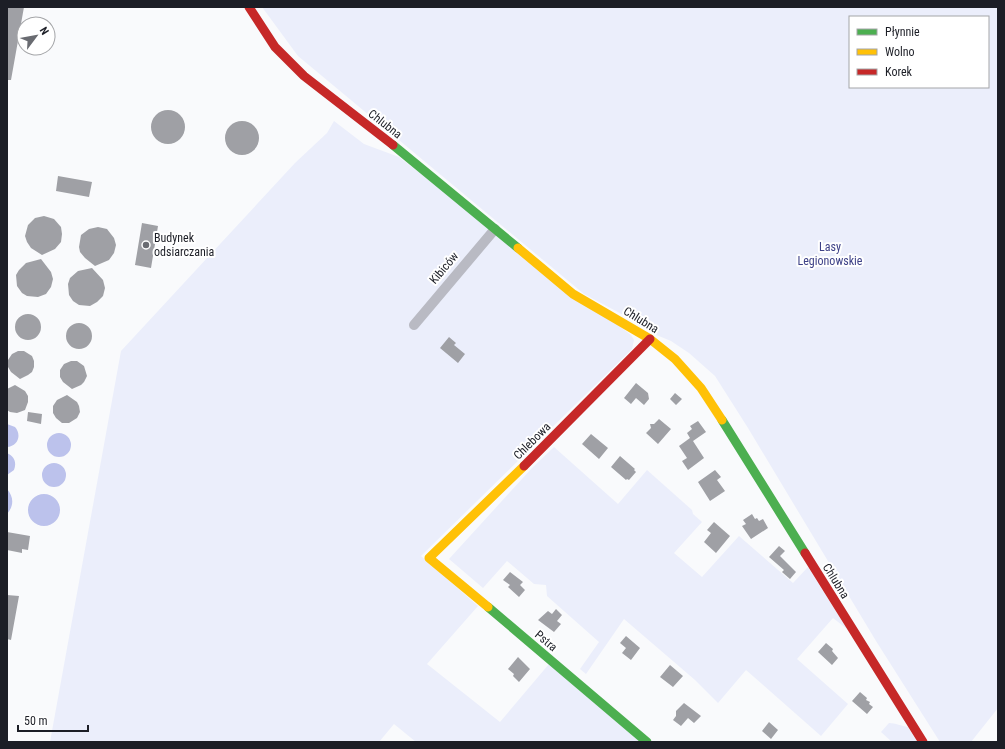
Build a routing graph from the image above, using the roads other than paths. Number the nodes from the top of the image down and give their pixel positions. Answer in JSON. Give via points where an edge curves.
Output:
{"nodes":[{"id":1,"x":249,"y":7,"type":"edge"},
{"id":2,"x":495,"y":229,"type":"junction"},
{"id":3,"x":414,"y":325,"type":"dead end"},
{"id":4,"x":650,"y":339,"type":"junction"},
{"id":5,"x":429,"y":558,"type":"joint"},
{"id":6,"x":647,"y":742,"type":"edge"},
{"id":7,"x":923,"y":742,"type":"edge"}],
"edges":[{"from":1,"to":2,"type":"street","name":"Chlubna","via":[[276,47],[304,76]]},
{"from":2,"to":3,"type":"street","name":"Kibiców"},
{"from":2,"to":4,"type":"street","name":"Chlubna","via":[[573,294]]},
{"from":4,"to":5,"type":"street","name":"Chlebowa","via":[[539,452]]},
{"from":4,"to":7,"type":"street","name":"Chlubna","via":[[674,359],[701,388]]},
{"from":5,"to":6,"type":"street","name":"Pstra"}]}
